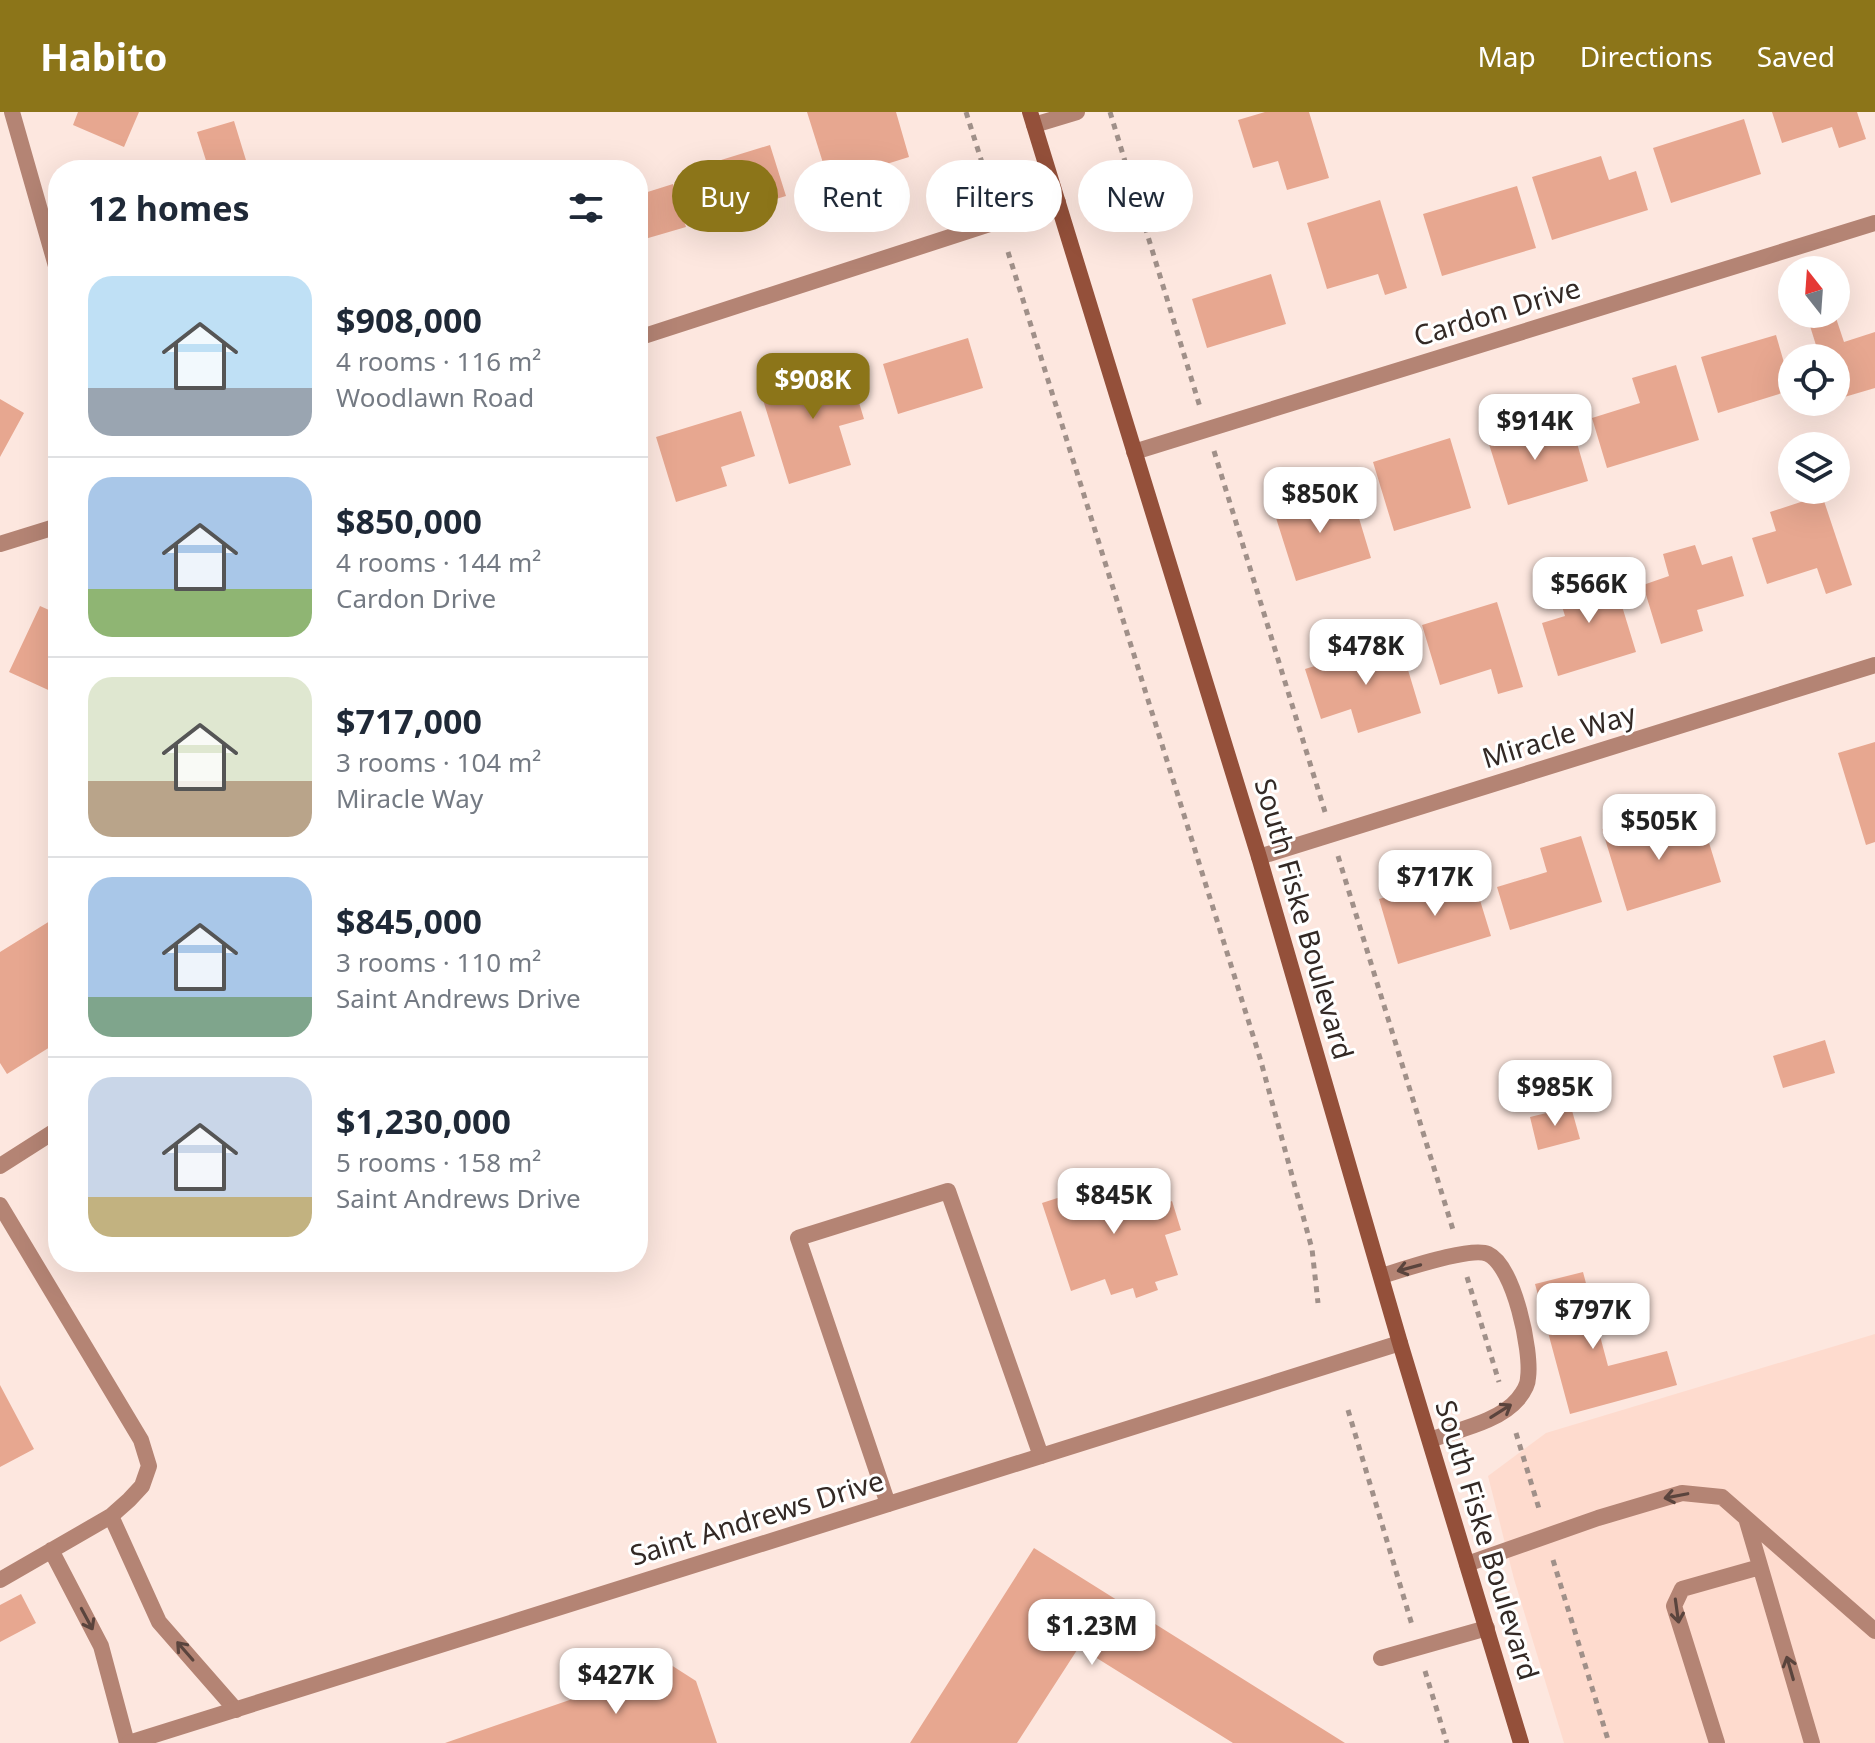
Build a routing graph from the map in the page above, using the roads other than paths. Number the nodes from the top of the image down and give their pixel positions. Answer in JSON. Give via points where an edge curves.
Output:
{"nodes":[{"id":1,"x":12,"y":112,"type":"edge"},
{"id":2,"x":1077,"y":112,"type":"edge"},
{"id":3,"x":1032,"y":119,"type":"edge"},
{"id":4,"x":1045,"y":160,"type":"edge"},
{"id":5,"x":1062,"y":215,"type":"edge"},
{"id":6,"x":1875,"y":223,"type":"edge"},
{"id":7,"x":965,"y":232,"type":"edge"},
{"id":8,"x":48,"y":238,"type":"edge"},
{"id":9,"x":648,"y":335,"type":"edge"},
{"id":10,"x":1134,"y":452,"type":"junction"},
{"id":11,"x":48,"y":529,"type":"edge"},
{"id":12,"x":0,"y":544,"type":"edge"},
{"id":13,"x":1875,"y":665,"type":"edge"},
{"id":14,"x":1259,"y":857,"type":"junction"},
{"id":15,"x":48,"y":1135,"type":"edge"},
{"id":16,"x":0,"y":1166,"type":"edge"},
{"id":17,"x":0,"y":1205,"type":"edge"},
{"id":18,"x":1381,"y":1276,"type":"junction"},
{"id":19,"x":1400,"y":1343,"type":"junction"},
{"id":20,"x":1430,"y":1440,"type":"junction"},
{"id":21,"x":1041,"y":1456,"type":"junction"},
{"id":22,"x":888,"y":1504,"type":"junction"},
{"id":23,"x":111,"y":1516,"type":"junction"},
{"id":24,"x":1746,"y":1518,"type":"junction"},
{"id":25,"x":51,"y":1550,"type":"junction"},
{"id":26,"x":1467,"y":1564,"type":"junction"},
{"id":27,"x":1760,"y":1567,"type":"junction"},
{"id":28,"x":0,"y":1580,"type":"edge"},
{"id":29,"x":1487,"y":1628,"type":"junction"},
{"id":30,"x":1875,"y":1631,"type":"edge"},
{"id":31,"x":1381,"y":1658,"type":"dead end"},
{"id":32,"x":236,"y":1710,"type":"junction"},
{"id":33,"x":128,"y":1743,"type":"edge"},
{"id":34,"x":1521,"y":1743,"type":"edge"},
{"id":35,"x":1717,"y":1743,"type":"edge"},
{"id":36,"x":1812,"y":1743,"type":"edge"}],
"edges":[{"from":1,"to":8,"type":"street"},
{"from":2,"to":3,"type":"street"},
{"from":3,"to":4,"type":"main road","name":"South Fiske Boulevard"},
{"from":5,"to":10,"type":"main road","name":"South Fiske Boulevard"},
{"from":6,"to":10,"type":"street","name":"Cardon Drive"},
{"from":7,"to":9,"type":"street"},
{"from":10,"to":14,"type":"main road","name":"South Fiske Boulevard"},
{"from":11,"to":12,"type":"street"},
{"from":13,"to":14,"type":"street","name":"Miracle Way"},
{"from":14,"to":18,"type":"main road","name":"South Fiske Boulevard"},
{"from":15,"to":16,"type":"street"},
{"from":17,"to":23,"type":"street","via":[[141,1440],[149,1466],[142,1486]]},
{"from":18,"to":19,"type":"main road","name":"South Fiske Boulevard"},
{"from":20,"to":18,"type":"street","one_way":true,"via":[[1495,1416],[1516,1401],[1528,1381],[1528,1350],[1513,1292],[1489,1254],[1472,1251]]},
{"from":19,"to":20,"type":"main road","name":"South Fiske Boulevard"},
{"from":19,"to":21,"type":"street","name":"Saint Andrews Drive"},
{"from":20,"to":26,"type":"main road","name":"South Fiske Boulevard"},
{"from":21,"to":22,"type":"street","name":"Saint Andrews Drive"},
{"from":21,"to":22,"type":"street","via":[[948,1191],[798,1238]]},
{"from":22,"to":32,"type":"street","name":"Saint Andrews Drive"},
{"from":23,"to":25,"type":"street"},
{"from":32,"to":23,"type":"street","one_way":true,"via":[[159,1622]]},
{"from":24,"to":26,"type":"street","one_way":true,"via":[[1722,1497],[1682,1493]]},
{"from":24,"to":27,"type":"street"},
{"from":24,"to":30,"type":"street"},
{"from":25,"to":28,"type":"street"},
{"from":25,"to":33,"type":"street","one_way":true,"via":[[101,1646]]},
{"from":26,"to":29,"type":"main road","name":"South Fiske Boulevard"},
{"from":27,"to":35,"type":"street","one_way":true,"via":[[1682,1589],[1674,1606]]},
{"from":36,"to":27,"type":"street","one_way":true},
{"from":29,"to":31,"type":"street"},
{"from":29,"to":34,"type":"main road","name":"South Fiske Boulevard"},
{"from":32,"to":33,"type":"street","name":"Saint Andrews Drive"}]}
